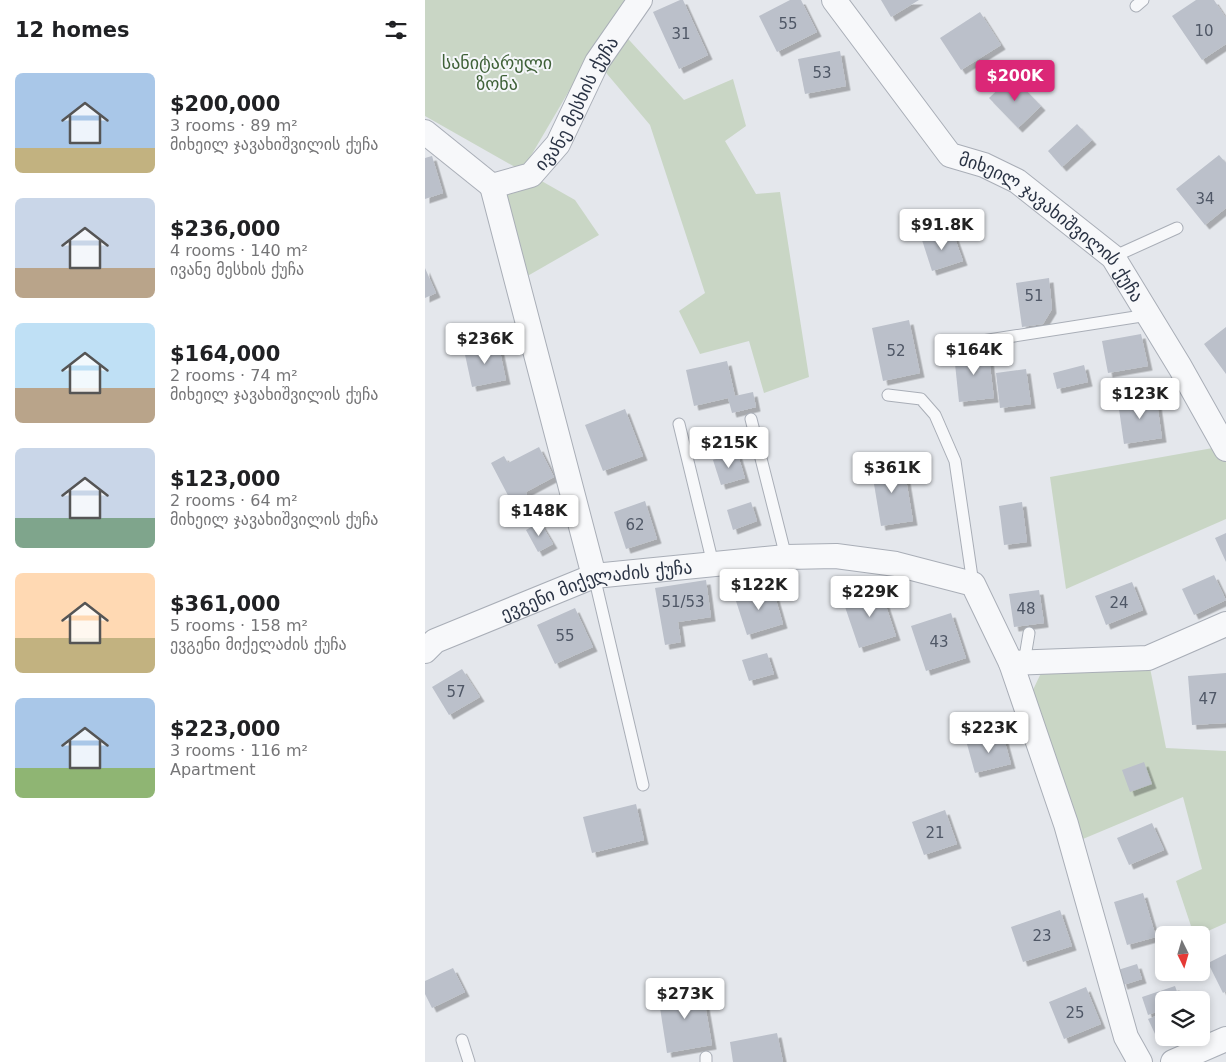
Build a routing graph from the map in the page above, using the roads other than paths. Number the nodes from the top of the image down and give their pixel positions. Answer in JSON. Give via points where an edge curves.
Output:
{"nodes":[{"id":1,"x":640,"y":0,"type":"edge"},
{"id":2,"x":834,"y":0,"type":"edge"},
{"id":3,"x":425,"y":132,"type":"edge"},
{"id":4,"x":492,"y":186,"type":"junction"},
{"id":5,"x":1177,"y":228,"type":"dead end"},
{"id":6,"x":1113,"y":257,"type":"junction"},
{"id":7,"x":1148,"y":315,"type":"junction"},
{"id":8,"x":943,"y":347,"type":"dead end"},
{"id":9,"x":888,"y":395,"type":"dead end"},
{"id":10,"x":751,"y":418,"type":"dead end"},
{"id":11,"x":679,"y":424,"type":"dead end"},
{"id":12,"x":1225,"y":447,"type":"edge"},
{"id":13,"x":786,"y":557,"type":"junction"},
{"id":14,"x":713,"y":564,"type":"junction"},
{"id":15,"x":594,"y":576,"type":"junction"},
{"id":16,"x":973,"y":584,"type":"junction"},
{"id":17,"x":1226,"y":624,"type":"edge"},
{"id":18,"x":1029,"y":633,"type":"dead end"},
{"id":19,"x":425,"y":651,"type":"edge"},
{"id":20,"x":1017,"y":663,"type":"junction"},
{"id":21,"x":643,"y":785,"type":"dead end"},
{"id":22,"x":1226,"y":1039,"type":"edge"},
{"id":23,"x":462,"y":1040,"type":"dead end"},
{"id":24,"x":469,"y":1062,"type":"edge"},
{"id":25,"x":1140,"y":1062,"type":"edge"},
{"id":26,"x":1173,"y":1062,"type":"edge"}],
"edges":[{"from":1,"to":4,"type":"street","name":"ივანე მესხის ქუჩა","via":[[597,62],[558,144],[531,175]]},
{"from":2,"to":6,"type":"street","name":"მიხეილ ჯავახიშვილის ქუჩა","via":[[950,154],[984,165],[1017,181]]},
{"from":3,"to":4,"type":"street"},
{"from":4,"to":15,"type":"street"},
{"from":5,"to":6,"type":"lane"},
{"from":6,"to":7,"type":"street","name":"მიხეილ ჯავახიშვილის ქუჩა"},
{"from":7,"to":8,"type":"lane"},
{"from":7,"to":12,"type":"street","name":"მიხეილ ჯავახიშვილის ქუჩა"},
{"from":9,"to":16,"type":"lane","via":[[921,399],[935,415],[955,461]]},
{"from":10,"to":13,"type":"lane"},
{"from":11,"to":14,"type":"lane"},
{"from":13,"to":14,"type":"street","name":"ევგენი მიქელაძის ქუჩა"},
{"from":13,"to":16,"type":"street","name":"ევგენი მიქელაძის ქუჩა","via":[[836,556],[896,564]]},
{"from":14,"to":15,"type":"street","name":"ევგენი მიქელაძის ქუჩა"},
{"from":15,"to":19,"type":"street","name":"ევგენი მიქელაძის ქუჩა","via":[[435,642]]},
{"from":15,"to":21,"type":"lane"},
{"from":16,"to":20,"type":"street"},
{"from":17,"to":20,"type":"street","via":[[1148,658]]},
{"from":18,"to":20,"type":"lane"},
{"from":20,"to":25,"type":"street","via":[[1127,1037]]},
{"from":22,"to":26,"type":"street"},
{"from":23,"to":24,"type":"lane"}]}
